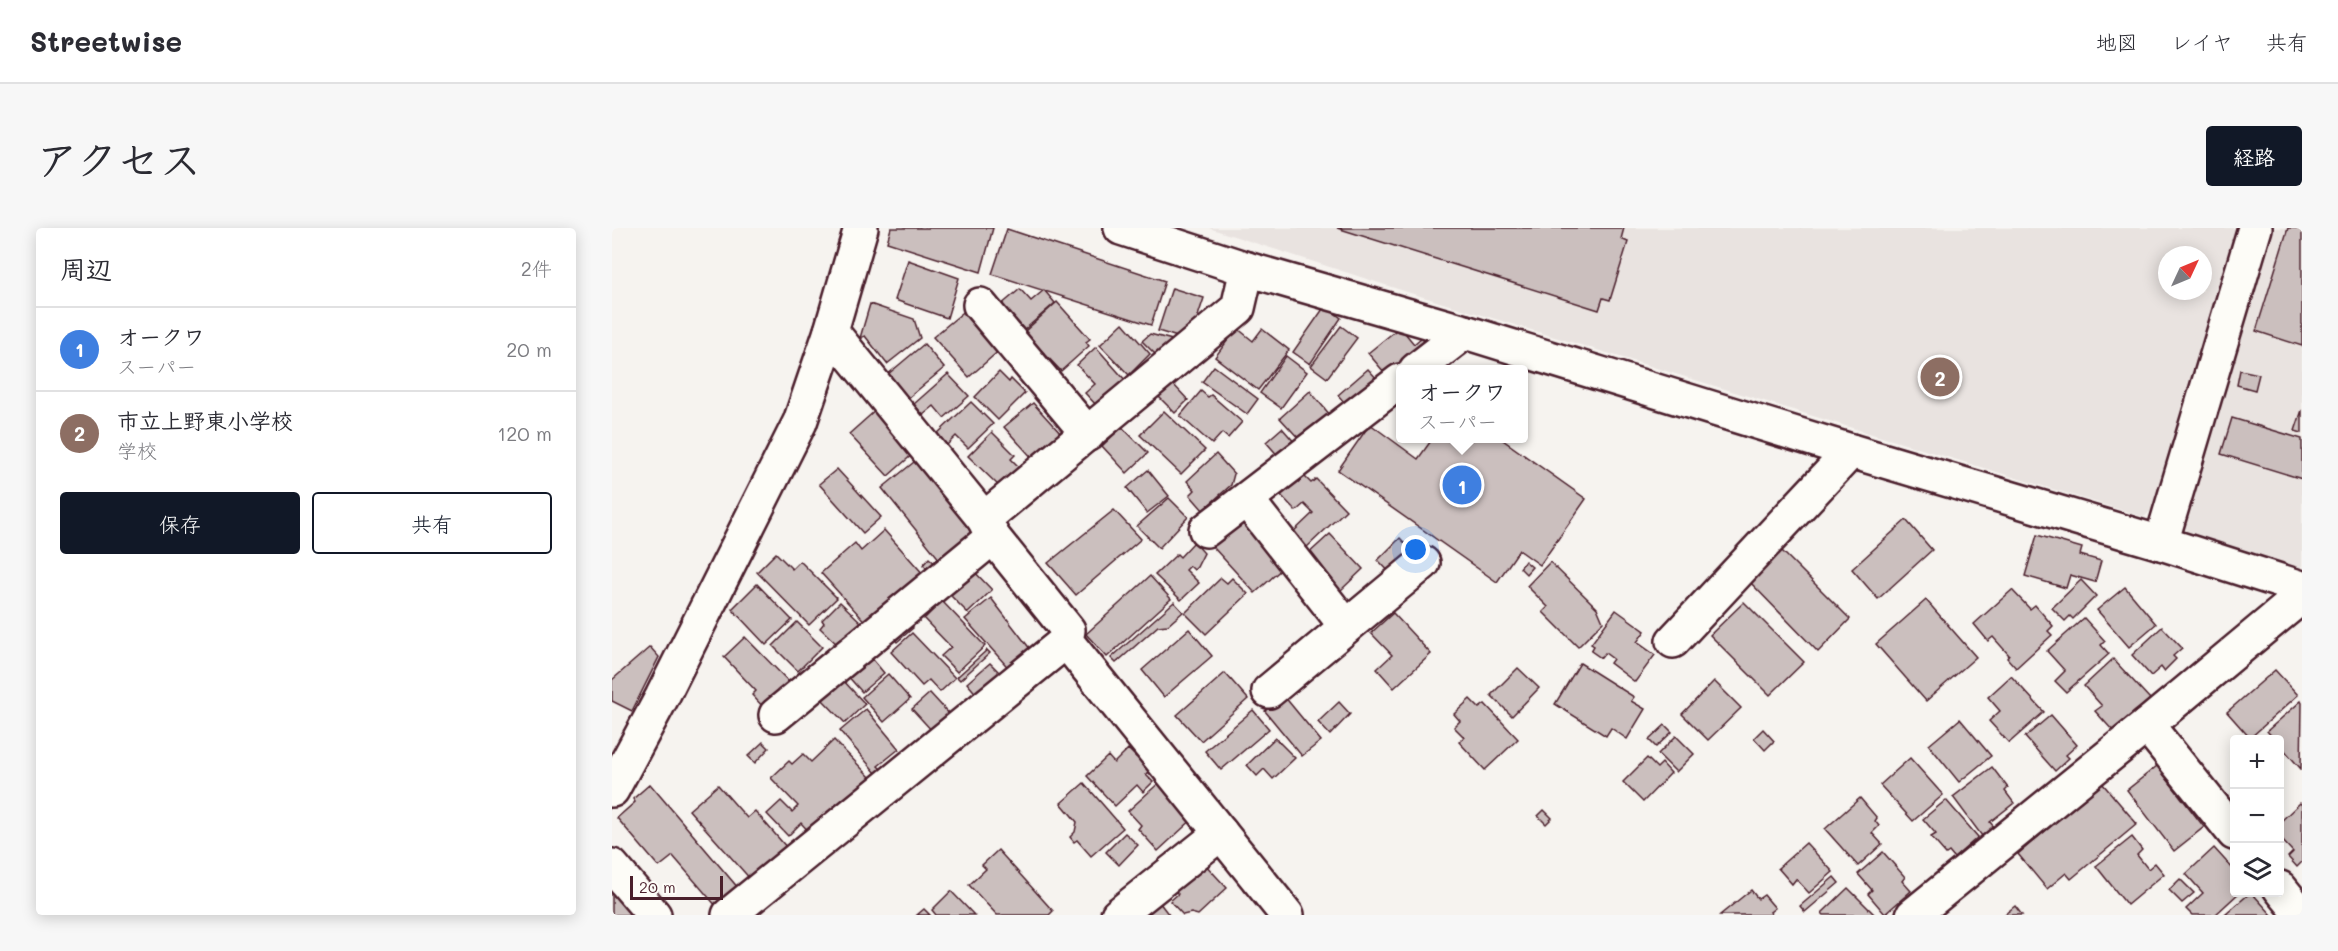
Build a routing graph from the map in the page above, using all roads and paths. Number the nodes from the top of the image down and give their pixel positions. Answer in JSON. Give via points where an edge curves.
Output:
{"nodes":[{"id":1,"x":861,"y":228,"type":"edge"},
{"id":2,"x":1121,"y":228,"type":"edge"},
{"id":3,"x":2255,"y":228,"type":"edge"},
{"id":4,"x":1247,"y":269,"type":"junction"},
{"id":5,"x":980,"y":305,"type":"dead end"},
{"id":6,"x":831,"y":331,"type":"junction"},
{"id":7,"x":1465,"y":332,"type":"junction"},
{"id":8,"x":1421,"y":365,"type":"edge"},
{"id":9,"x":1396,"y":385,"type":"edge"},
{"id":10,"x":1088,"y":434,"type":"junction"},
{"id":11,"x":1851,"y":452,"type":"junction"},
{"id":12,"x":1246,"y":500,"type":"junction"},
{"id":13,"x":989,"y":528,"type":"junction"},
{"id":14,"x":1206,"y":530,"type":"dead end"},
{"id":15,"x":2161,"y":543,"type":"junction"},
{"id":16,"x":1423,"y":563,"type":"dead end"},
{"id":17,"x":2302,"y":588,"type":"edge"},
{"id":18,"x":2302,"y":596,"type":"edge"},
{"id":19,"x":1346,"y":626,"type":"junction"},
{"id":20,"x":1066,"y":641,"type":"junction"},
{"id":21,"x":1673,"y":641,"type":"dead end"},
{"id":22,"x":1269,"y":691,"type":"dead end"},
{"id":23,"x":776,"y":715,"type":"dead end"},
{"id":24,"x":2147,"y":725,"type":"junction"},
{"id":25,"x":612,"y":790,"type":"edge"},
{"id":26,"x":2230,"y":826,"type":"edge"},
{"id":27,"x":1221,"y":833,"type":"junction"},
{"id":28,"x":612,"y":866,"type":"edge"},
{"id":29,"x":2284,"y":893,"type":"edge"},
{"id":30,"x":654,"y":915,"type":"edge"},
{"id":31,"x":729,"y":915,"type":"edge"},
{"id":32,"x":1118,"y":915,"type":"edge"},
{"id":33,"x":1287,"y":915,"type":"edge"},
{"id":34,"x":1913,"y":915,"type":"edge"},
{"id":35,"x":2302,"y":915,"type":"edge"}],
"edges":[{"from":1,"to":6,"type":"street"},
{"from":2,"to":4,"type":"street"},
{"from":3,"to":15,"type":"street"},
{"from":4,"to":7,"type":"street"},
{"from":4,"to":10,"type":"street","via":[[1238,308]]},
{"from":5,"to":10,"type":"street"},
{"from":6,"to":13,"type":"street"},
{"from":6,"to":25,"type":"street","via":[[800,423]]},
{"from":7,"to":8,"type":"street"},
{"from":7,"to":11,"type":"street"},
{"from":9,"to":12,"type":"street"},
{"from":10,"to":13,"type":"street"},
{"from":11,"to":15,"type":"street"},
{"from":11,"to":21,"type":"street"},
{"from":12,"to":14,"type":"street"},
{"from":12,"to":19,"type":"street"},
{"from":13,"to":20,"type":"street","via":[[1068,630]]},
{"from":13,"to":23,"type":"street"},
{"from":15,"to":17,"type":"street"},
{"from":16,"to":19,"type":"street"},
{"from":18,"to":24,"type":"street"},
{"from":19,"to":22,"type":"street"},
{"from":20,"to":27,"type":"street"},
{"from":20,"to":31,"type":"street"},
{"from":24,"to":26,"type":"street"},
{"from":24,"to":34,"type":"street"},
{"from":27,"to":32,"type":"street"},
{"from":27,"to":33,"type":"street"},
{"from":28,"to":30,"type":"street"},
{"from":29,"to":35,"type":"street"}]}
